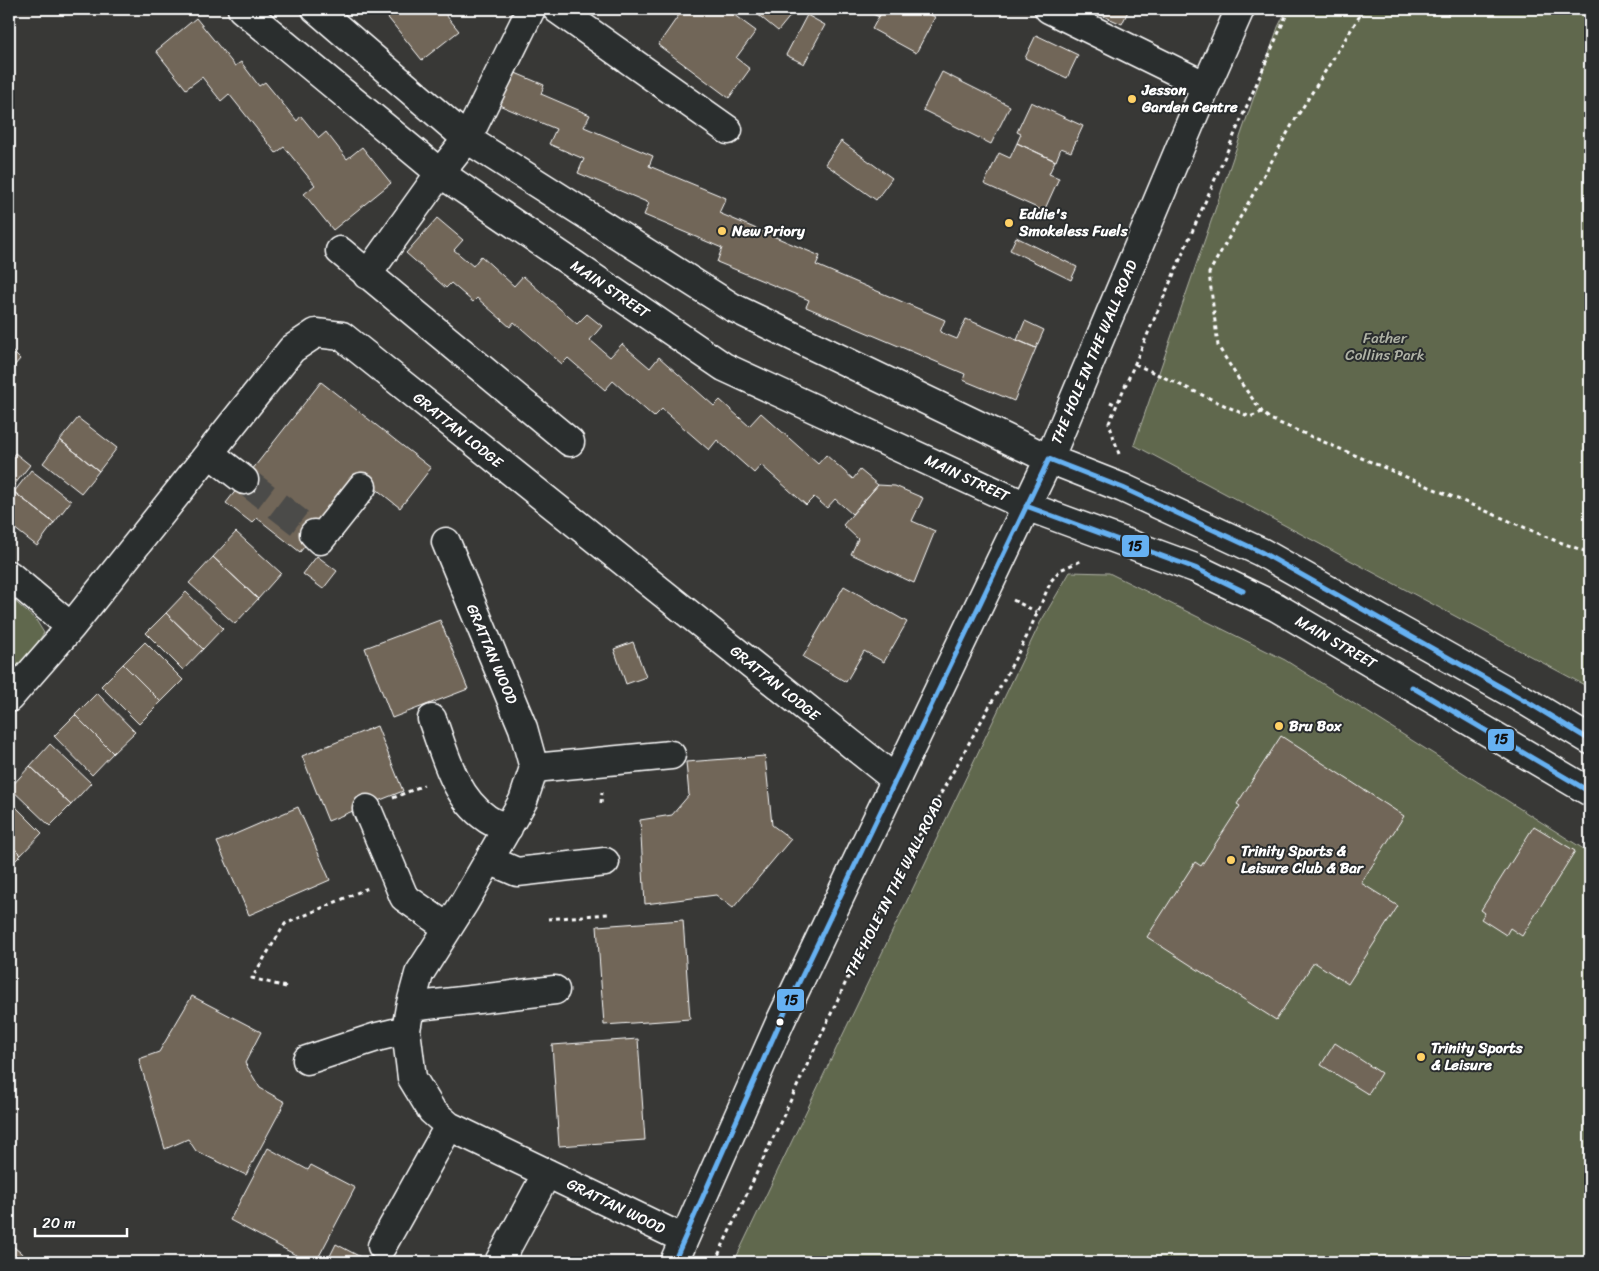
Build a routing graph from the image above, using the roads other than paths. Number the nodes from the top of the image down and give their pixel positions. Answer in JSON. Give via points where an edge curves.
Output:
{"nodes":[{"id":1,"x":242,"y":9,"type":"edge"},
{"id":2,"x":316,"y":9,"type":"edge"},
{"id":3,"x":531,"y":9,"type":"edge"},
{"id":4,"x":557,"y":9,"type":"edge"},
{"id":5,"x":1049,"y":9,"type":"edge"},
{"id":6,"x":1240,"y":9,"type":"edge"},
{"id":7,"x":1206,"y":86,"type":"junction"},
{"id":8,"x":728,"y":130,"type":"dead end"},
{"id":9,"x":468,"y":139,"type":"junction"},
{"id":10,"x":440,"y":174,"type":"junction"},
{"id":11,"x":340,"y":251,"type":"dead end"},
{"id":12,"x":368,"y":275,"type":"junction"},
{"id":13,"x":570,"y":442,"type":"dead end"},
{"id":14,"x":209,"y":454,"type":"junction"},
{"id":15,"x":1049,"y":459,"type":"junction"},
{"id":16,"x":244,"y":480,"type":"tunnel mouth"},
{"id":17,"x":362,"y":487,"type":"dead end"},
{"id":18,"x":1026,"y":506,"type":"junction"},
{"id":19,"x":314,"y":534,"type":"dead end"},
{"id":20,"x":446,"y":542,"type":"dead end"},
{"id":21,"x":9,"y":574,"type":"edge"},
{"id":22,"x":71,"y":628,"type":"junction"},
{"id":23,"x":9,"y":698,"type":"edge"},
{"id":24,"x":432,"y":719,"type":"dead end"},
{"id":25,"x":1590,"y":740,"type":"edge"},
{"id":26,"x":671,"y":755,"type":"dead end"},
{"id":27,"x":534,"y":768,"type":"junction"},
{"id":28,"x":895,"y":779,"type":"junction"},
{"id":29,"x":1590,"y":792,"type":"edge"},
{"id":30,"x":367,"y":809,"type":"road end"},
{"id":31,"x":508,"y":828,"type":"junction"},
{"id":32,"x":489,"y":860,"type":"junction"},
{"id":33,"x":605,"y":862,"type":"dead end"},
{"id":34,"x":448,"y":928,"type":"junction"},
{"id":35,"x":555,"y":990,"type":"dead end"},
{"id":36,"x":408,"y":1018,"type":"junction"},
{"id":37,"x":307,"y":1060,"type":"dead end"},
{"id":38,"x":450,"y":1126,"type":"junction"},
{"id":39,"x":547,"y":1173,"type":"junction"},
{"id":40,"x":382,"y":1246,"type":"dead end"},
{"id":41,"x":679,"y":1250,"type":"edge"},
{"id":42,"x":499,"y":1262,"type":"edge"}],
"edges":[{"from":1,"to":10,"type":"street","name":"MAIN STREET"},
{"from":2,"to":9,"type":"street"},
{"from":3,"to":9,"type":"street"},
{"from":4,"to":8,"type":"street"},
{"from":5,"to":7,"type":"street"},
{"from":6,"to":7,"type":"street","name":"THE HOLE IN THE WALL ROAD"},
{"from":7,"to":15,"type":"street","name":"THE HOLE IN THE WALL ROAD"},
{"from":9,"to":10,"type":"street"},
{"from":9,"to":15,"type":"street","via":[[732,307]]},
{"from":10,"to":12,"type":"street"},
{"from":10,"to":18,"type":"street","name":"MAIN STREET","via":[[724,366]]},
{"from":11,"to":12,"type":"street"},
{"from":12,"to":13,"type":"street"},
{"from":14,"to":16,"type":"street"},
{"from":14,"to":22,"type":"street","name":"GRATTAN LODGE"},
{"from":14,"to":28,"type":"street","name":"GRATTAN LODGE","via":[[292,349],[316,333],[342,336]]},
{"from":15,"to":18,"type":"street","name":"THE HOLE IN THE WALL ROAD"},
{"from":15,"to":25,"type":"street","via":[[1123,488],[1261,552]]},
{"from":17,"to":19,"type":"street","via":[[320,540]]},
{"from":18,"to":28,"type":"street","name":"THE HOLE IN THE WALL ROAD"},
{"from":18,"to":29,"type":"street","name":"MAIN STREET","via":[[1195,568],[1276,607]]},
{"from":20,"to":27,"type":"street","name":"GRATTAN WOOD","via":[[522,728]]},
{"from":21,"to":22,"type":"street"},
{"from":22,"to":23,"type":"street","name":"GRATTAN LODGE"},
{"from":24,"to":31,"type":"street","via":[[464,798],[486,819]]},
{"from":26,"to":27,"type":"street"},
{"from":27,"to":31,"type":"street","name":"GRATTAN WOOD","via":[[523,801]]},
{"from":28,"to":41,"type":"street","name":"THE HOLE IN THE WALL ROAD","via":[[781,1020]]},
{"from":30,"to":34,"type":"street","via":[[404,896]]},
{"from":31,"to":32,"type":"street","name":"GRATTAN WOOD"},
{"from":32,"to":33,"type":"street","via":[[517,872]]},
{"from":32,"to":34,"type":"street","name":"GRATTAN WOOD"},
{"from":34,"to":36,"type":"street","name":"GRATTAN WOOD","via":[[419,974]]},
{"from":35,"to":36,"type":"street"},
{"from":36,"to":37,"type":"street","via":[[377,1037]]},
{"from":36,"to":38,"type":"street","name":"GRATTAN WOOD","via":[[412,1078],[432,1111]]},
{"from":38,"to":39,"type":"street","name":"GRATTAN WOOD"},
{"from":38,"to":40,"type":"street"},
{"from":39,"to":41,"type":"street","name":"GRATTAN WOOD"},
{"from":39,"to":42,"type":"street"}]}
